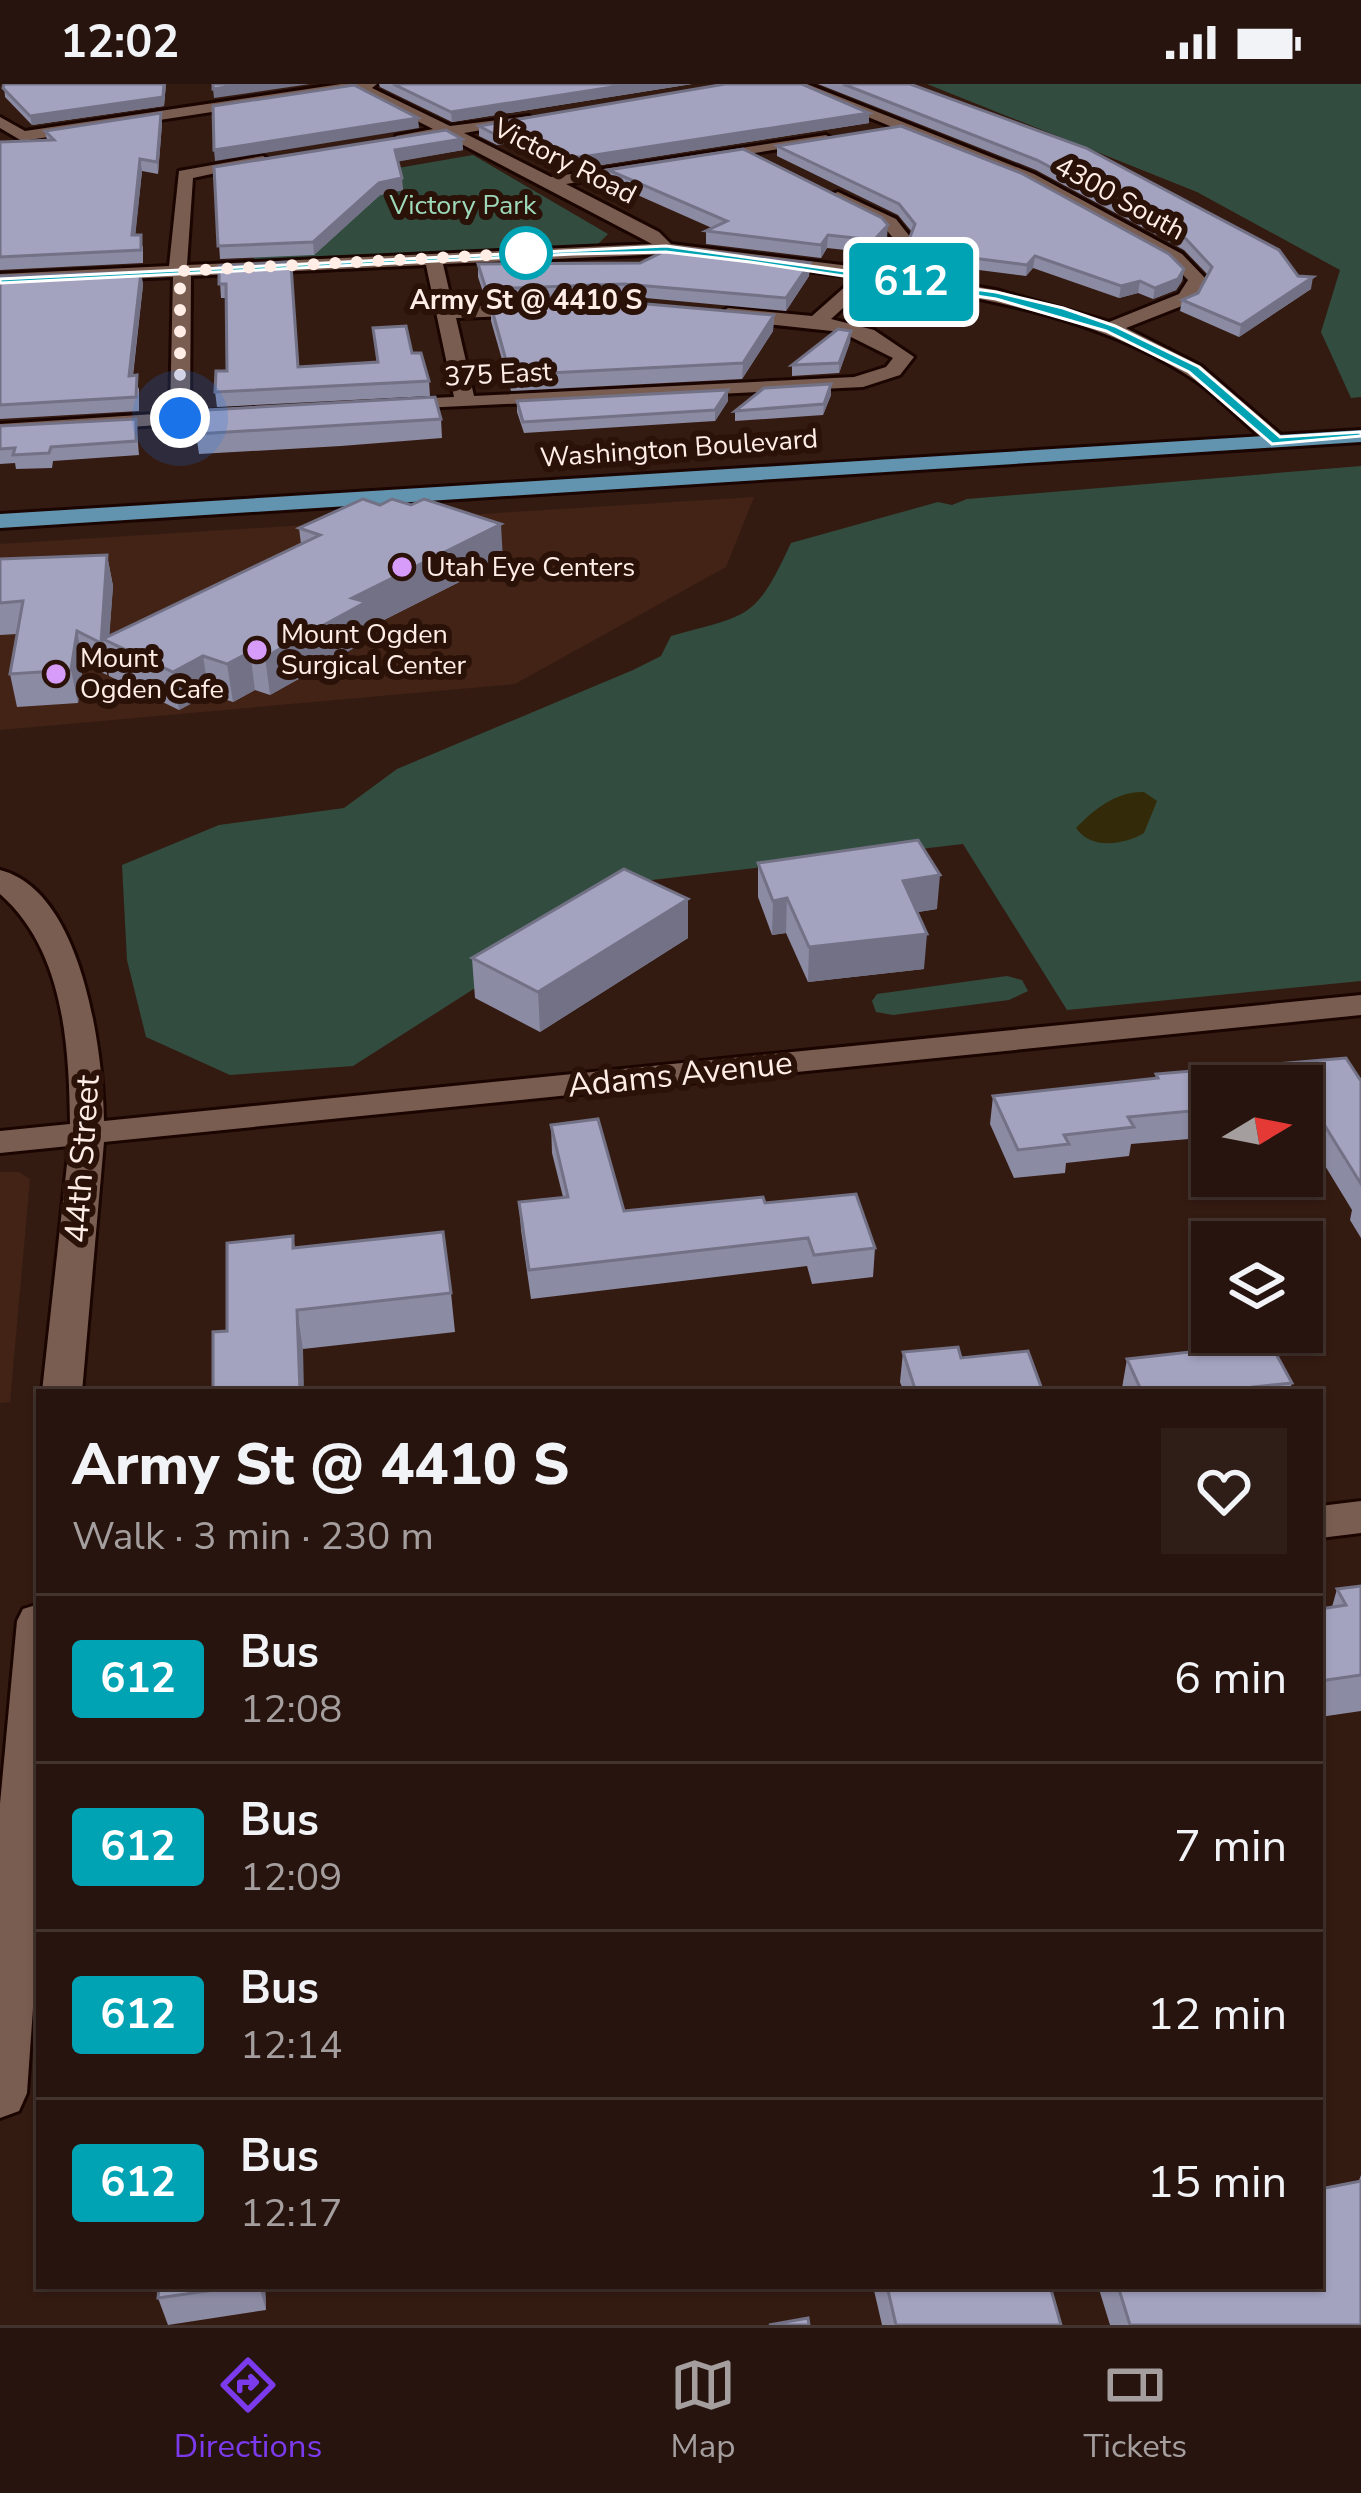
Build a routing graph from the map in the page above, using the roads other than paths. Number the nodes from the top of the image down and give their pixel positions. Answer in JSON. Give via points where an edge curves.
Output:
{"nodes":[{"id":1,"x":794,"y":84,"type":"edge"},
{"id":2,"x":360,"y":85,"type":"edge"},
{"id":3,"x":538,"y":117,"type":"edge"},
{"id":4,"x":0,"y":121,"type":"edge"},
{"id":5,"x":907,"y":126,"type":"junction"},
{"id":6,"x":447,"y":131,"type":"junction"},
{"id":7,"x":872,"y":132,"type":"edge"},
{"id":8,"x":851,"y":136,"type":"edge"},
{"id":9,"x":384,"y":142,"type":"edge"},
{"id":10,"x":748,"y":153,"type":"junction"},
{"id":11,"x":273,"y":159,"type":"edge"},
{"id":12,"x":775,"y":166,"type":"edge"},
{"id":13,"x":549,"y":182,"type":"junction"},
{"id":14,"x":814,"y":185,"type":"edge"},
{"id":15,"x":666,"y":249,"type":"junction"},
{"id":16,"x":433,"y":258,"type":"junction"},
{"id":17,"x":180,"y":271,"type":"junction"},
{"id":18,"x":868,"y":274,"type":"junction"},
{"id":19,"x":0,"y":279,"type":"edge"},
{"id":20,"x":567,"y":308,"type":"edge"},
{"id":21,"x":713,"y":312,"type":"edge"},
{"id":22,"x":444,"y":314,"type":"junction"},
{"id":23,"x":814,"y":324,"type":"junction"},
{"id":24,"x":1111,"y":328,"type":"junction"},
{"id":25,"x":465,"y":402,"type":"junction"},
{"id":26,"x":370,"y":407,"type":"edge"},
{"id":27,"x":275,"y":413,"type":"edge"},
{"id":28,"x":180,"y":418,"type":"junction"},
{"id":29,"x":0,"y":430,"type":"edge"},
{"id":30,"x":1361,"y":436,"type":"edge"},
{"id":31,"x":1277,"y":441,"type":"junction"},
{"id":32,"x":0,"y":521,"type":"edge"},
{"id":33,"x":0,"y":879,"type":"edge"},
{"id":34,"x":1361,"y":1005,"type":"edge"},
{"id":35,"x":86,"y":1132,"type":"junction"},
{"id":36,"x":0,"y":1142,"type":"edge"},
{"id":37,"x":62,"y":1389,"type":"edge"},
{"id":38,"x":1361,"y":1516,"type":"edge"},
{"id":39,"x":1323,"y":1522,"type":"edge"},
{"id":40,"x":36,"y":1632,"type":"edge"},
{"id":41,"x":24,"y":1676,"type":"edge"},
{"id":42,"x":0,"y":2093,"type":"edge"}],
"edges":[{"from":1,"to":5,"type":"street","name":"4300 South"},
{"from":2,"to":4,"type":"street","via":[[22,136]]},
{"from":2,"to":6,"type":"street","name":"Victory Road"},
{"from":3,"to":6,"type":"street"},
{"from":5,"to":7,"type":"street"},
{"from":5,"to":24,"type":"street","name":"4300 South","via":[[1028,177],[1176,258],[1197,279],[1186,298]]},
{"from":6,"to":9,"type":"street"},
{"from":6,"to":13,"type":"street","name":"Victory Road"},
{"from":8,"to":10,"type":"street"},
{"from":10,"to":12,"type":"street"},
{"from":10,"to":13,"type":"street"},
{"from":11,"to":17,"type":"street","via":[[184,174]]},
{"from":13,"to":15,"type":"street","name":"Victory Road"},
{"from":14,"to":18,"type":"street","via":[[890,223],[902,238]]},
{"from":15,"to":16,"type":"street"},
{"from":15,"to":18,"type":"street","name":"Victory Road"},
{"from":16,"to":17,"type":"street"},
{"from":16,"to":22,"type":"street"},
{"from":17,"to":19,"type":"street"},
{"from":17,"to":28,"type":"street"},
{"from":18,"to":23,"type":"street"},
{"from":18,"to":24,"type":"street","name":"Victory Road","via":[[996,295]]},
{"from":20,"to":22,"type":"street"},
{"from":21,"to":23,"type":"street"},
{"from":22,"to":25,"type":"street"},
{"from":23,"to":25,"type":"street","name":"375 East","via":[[886,339],[904,357],[893,371],[856,383]]},
{"from":24,"to":31,"type":"street","via":[[1194,370]]},
{"from":25,"to":26,"type":"street","name":"375 East"},
{"from":27,"to":28,"type":"street"},
{"from":28,"to":29,"type":"street"},
{"from":30,"to":31,"type":"main road","name":"Washington Boulevard"},
{"from":31,"to":32,"type":"main road","name":"Washington Boulevard"},
{"from":33,"to":35,"type":"street","name":"44th Street","via":[[35,912],[66,970],[88,1065]]},
{"from":34,"to":35,"type":"street","name":"Adams Avenue"},
{"from":35,"to":36,"type":"street","name":"Adams Avenue"},
{"from":35,"to":37,"type":"street","name":"44th Street"},
{"from":38,"to":39,"type":"street"},
{"from":40,"to":41,"type":"street"},
{"from":41,"to":42,"type":"street"}]}
